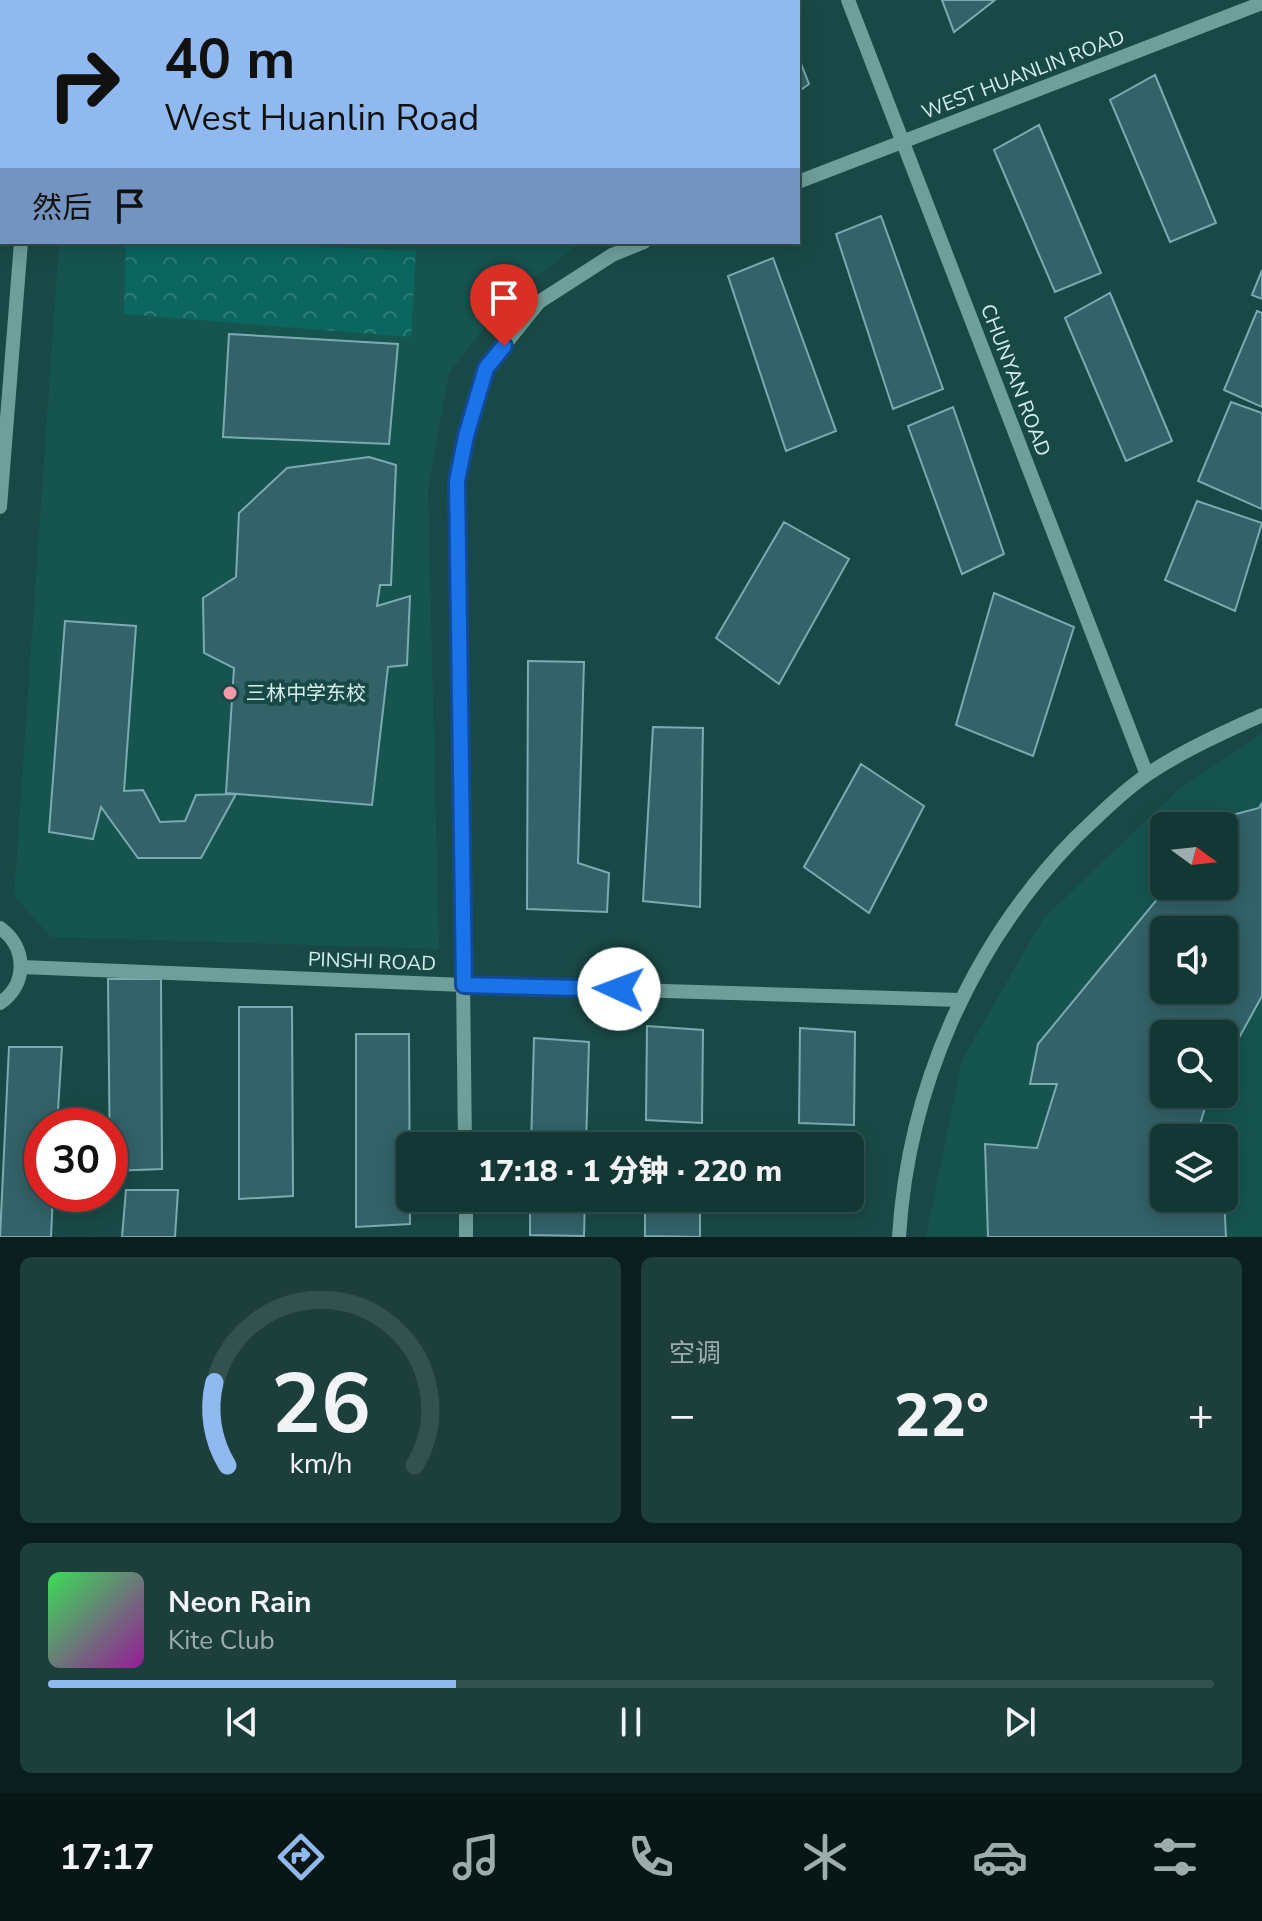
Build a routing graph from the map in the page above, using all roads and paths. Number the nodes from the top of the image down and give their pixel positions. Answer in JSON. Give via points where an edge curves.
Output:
{"nodes":[{"id":1,"x":848,"y":0,"type":"edge"},
{"id":2,"x":1262,"y":3,"type":"edge"},
{"id":3,"x":903,"y":142,"type":"junction"},
{"id":4,"x":800,"y":181,"type":"edge"},
{"id":5,"x":21,"y":244,"type":"edge"},
{"id":6,"x":639,"y":244,"type":"edge"},
{"id":7,"x":0,"y":507,"type":"edge"},
{"id":8,"x":1262,"y":715,"type":"edge"},
{"id":9,"x":1147,"y":775,"type":"junction"},
{"id":10,"x":0,"y":928,"type":"edge"},
{"id":11,"x":22,"y":967,"type":"junction"},
{"id":12,"x":464,"y":985,"type":"junction"},
{"id":13,"x":960,"y":1000,"type":"junction"},
{"id":14,"x":0,"y":1003,"type":"edge"},
{"id":15,"x":465,"y":1132,"type":"edge"},
{"id":16,"x":466,"y":1212,"type":"edge"},
{"id":17,"x":466,"y":1237,"type":"edge"},
{"id":18,"x":899,"y":1237,"type":"edge"}],
"edges":[{"from":1,"to":3,"type":"street","name":"CHUNYAN ROAD"},
{"from":2,"to":3,"type":"street","name":"WEST HUANLIN ROAD"},
{"from":3,"to":4,"type":"street","name":"WEST HUANLIN ROAD"},
{"from":3,"to":9,"type":"street","name":"CHUNYAN ROAD"},
{"from":5,"to":7,"type":"street"},
{"from":6,"to":12,"type":"street","via":[[612,255],[539,302],[486,368],[466,436],[457,481]]},
{"from":8,"to":9,"type":"street"},
{"from":9,"to":13,"type":"street","via":[[1048,867],[1006,922]]},
{"from":10,"to":11,"type":"street","via":[[18,948]]},
{"from":11,"to":12,"type":"street","name":"PINSHI ROAD"},
{"from":11,"to":14,"type":"street","via":[[18,984]]},
{"from":12,"to":13,"type":"street","name":"PINSHI ROAD"},
{"from":12,"to":15,"type":"street"},
{"from":13,"to":18,"type":"street","via":[[914,1133]]},
{"from":16,"to":17,"type":"street"}]}
